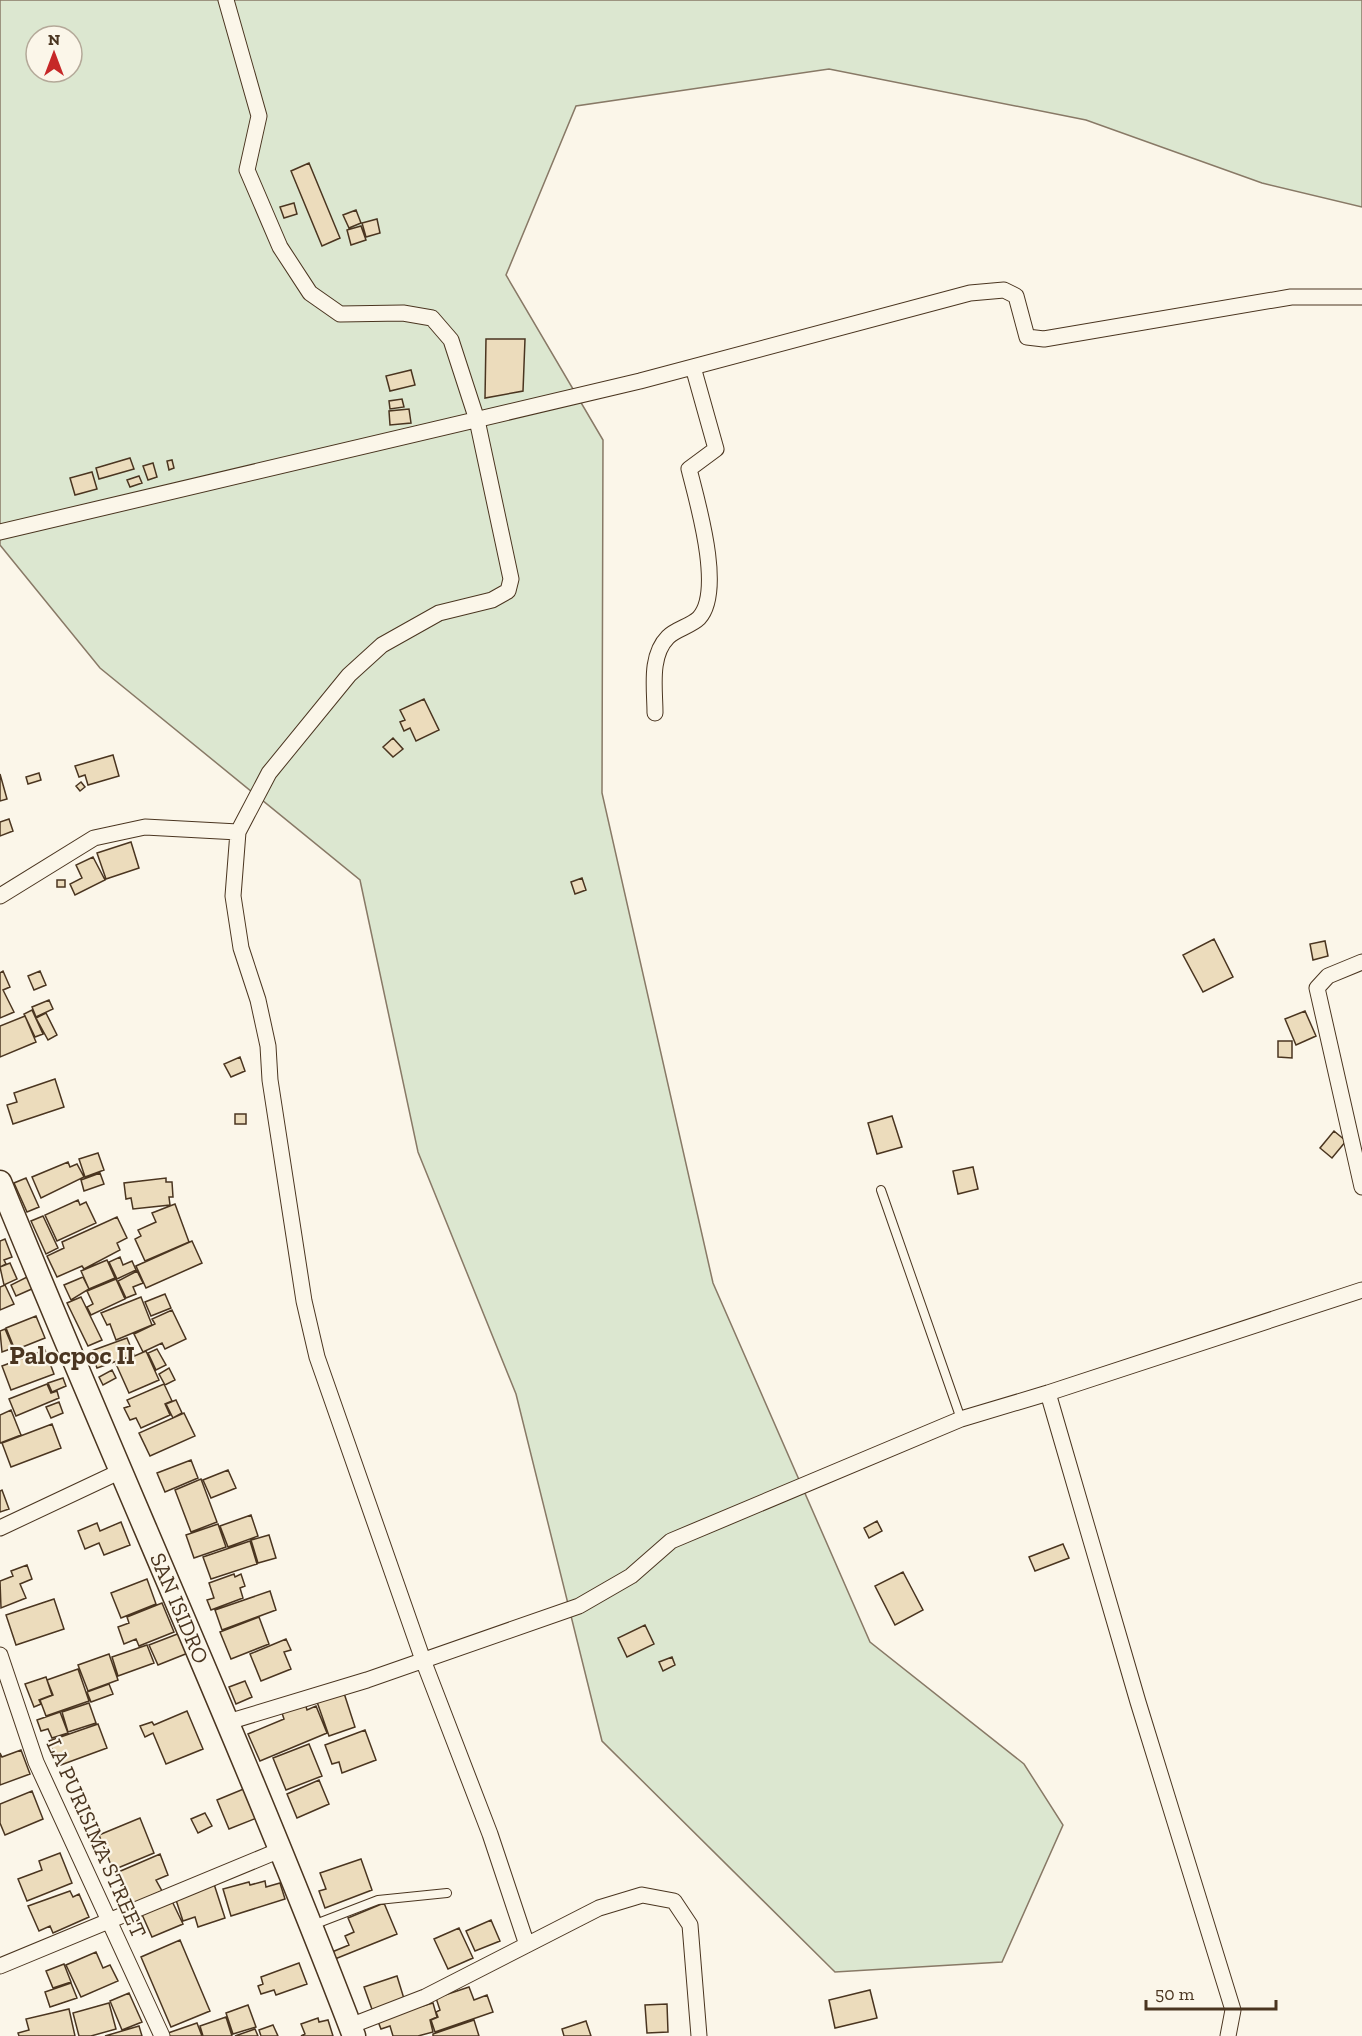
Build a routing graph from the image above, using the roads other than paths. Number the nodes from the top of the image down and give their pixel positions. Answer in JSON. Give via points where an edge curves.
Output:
{"nodes":[{"id":1,"x":226,"y":0,"type":"edge"},
{"id":2,"x":1362,"y":297,"type":"edge"},
{"id":3,"x":693,"y":367,"type":"junction"},
{"id":4,"x":477,"y":420,"type":"junction"},
{"id":5,"x":0,"y":532,"type":"edge"},
{"id":6,"x":655,"y":713,"type":"dead end"},
{"id":7,"x":238,"y":832,"type":"junction"},
{"id":8,"x":0,"y":896,"type":"edge"},
{"id":9,"x":1362,"y":962,"type":"edge"},
{"id":10,"x":0,"y":1182,"type":"edge"},
{"id":11,"x":1362,"y":1187,"type":"edge"},
{"id":12,"x":881,"y":1190,"type":"dead end"},
{"id":13,"x":1362,"y":1290,"type":"edge"},
{"id":14,"x":1048,"y":1393,"type":"junction"},
{"id":15,"x":961,"y":1419,"type":"junction"},
{"id":16,"x":121,"y":1471,"type":"junction"},
{"id":17,"x":0,"y":1528,"type":"edge"},
{"id":18,"x":423,"y":1660,"type":"junction"},
{"id":19,"x":1,"y":1662,"type":"edge"},
{"id":20,"x":228,"y":1722,"type":"junction"},
{"id":21,"x":280,"y":1850,"type":"junction"},
{"id":22,"x":447,"y":1893,"type":"dead end"},
{"id":23,"x":109,"y":1920,"type":"junction"},
{"id":24,"x":311,"y":1925,"type":"junction"},
{"id":25,"x":527,"y":1945,"type":"junction"},
{"id":26,"x":0,"y":1966,"type":"edge"},
{"id":27,"x":352,"y":2031,"type":"edge"},
{"id":28,"x":162,"y":2036,"type":"edge"},
{"id":29,"x":699,"y":2036,"type":"edge"},
{"id":30,"x":1228,"y":2036,"type":"edge"}],
"edges":[{"from":1,"to":4,"type":"street","via":[[259,116],[247,170],[280,247],[310,293],[340,314],[403,313],[432,318],[451,340]]},
{"from":2,"to":3,"type":"street","via":[[1291,297],[1044,339],[1027,337],[1016,296],[1004,290],[970,293]]},
{"from":3,"to":4,"type":"street"},
{"from":3,"to":6,"type":"street","via":[[716,449],[689,469],[708,540],[708,602],[699,618],[667,638],[655,663]]},
{"from":4,"to":5,"type":"street"},
{"from":4,"to":7,"type":"street","via":[[511,579],[507,591],[492,600],[439,613],[382,645],[349,675],[269,773]]},
{"from":7,"to":8,"type":"street","via":[[145,827],[94,837]]},
{"from":7,"to":18,"type":"street","via":[[233,896],[242,948],[268,1046],[304,1301],[317,1357]]},
{"from":9,"to":11,"type":"street","via":[[1328,976],[1317,988]]},
{"from":10,"to":16,"type":"street","name":"SAN ISIDRO"},
{"from":12,"to":15,"type":"lane"},
{"from":13,"to":14,"type":"street"},
{"from":14,"to":15,"type":"street"},
{"from":14,"to":30,"type":"street","via":[[1233,2010]]},
{"from":15,"to":18,"type":"street","via":[[671,1541],[631,1576],[579,1606]]},
{"from":16,"to":17,"type":"street"},
{"from":16,"to":20,"type":"street","name":"SAN ISIDRO"},
{"from":18,"to":20,"type":"street"},
{"from":18,"to":25,"type":"street","via":[[490,1834]]},
{"from":19,"to":23,"type":"street","name":"LA PURISIMA STREET","via":[[36,1762]]},
{"from":20,"to":21,"type":"street","name":"SAN ISIDRO"},
{"from":21,"to":23,"type":"street"},
{"from":21,"to":24,"type":"street","name":"SAN ISIDRO"},
{"from":22,"to":24,"type":"lane","via":[[378,1900]]},
{"from":23,"to":26,"type":"street"},
{"from":23,"to":28,"type":"street","name":"LA PURISIMA STREET"},
{"from":24,"to":27,"type":"street","name":"SAN ISIDRO"},
{"from":25,"to":27,"type":"street"},
{"from":25,"to":29,"type":"street","via":[[598,1908],[642,1895],[674,1901],[690,1925]]}]}
